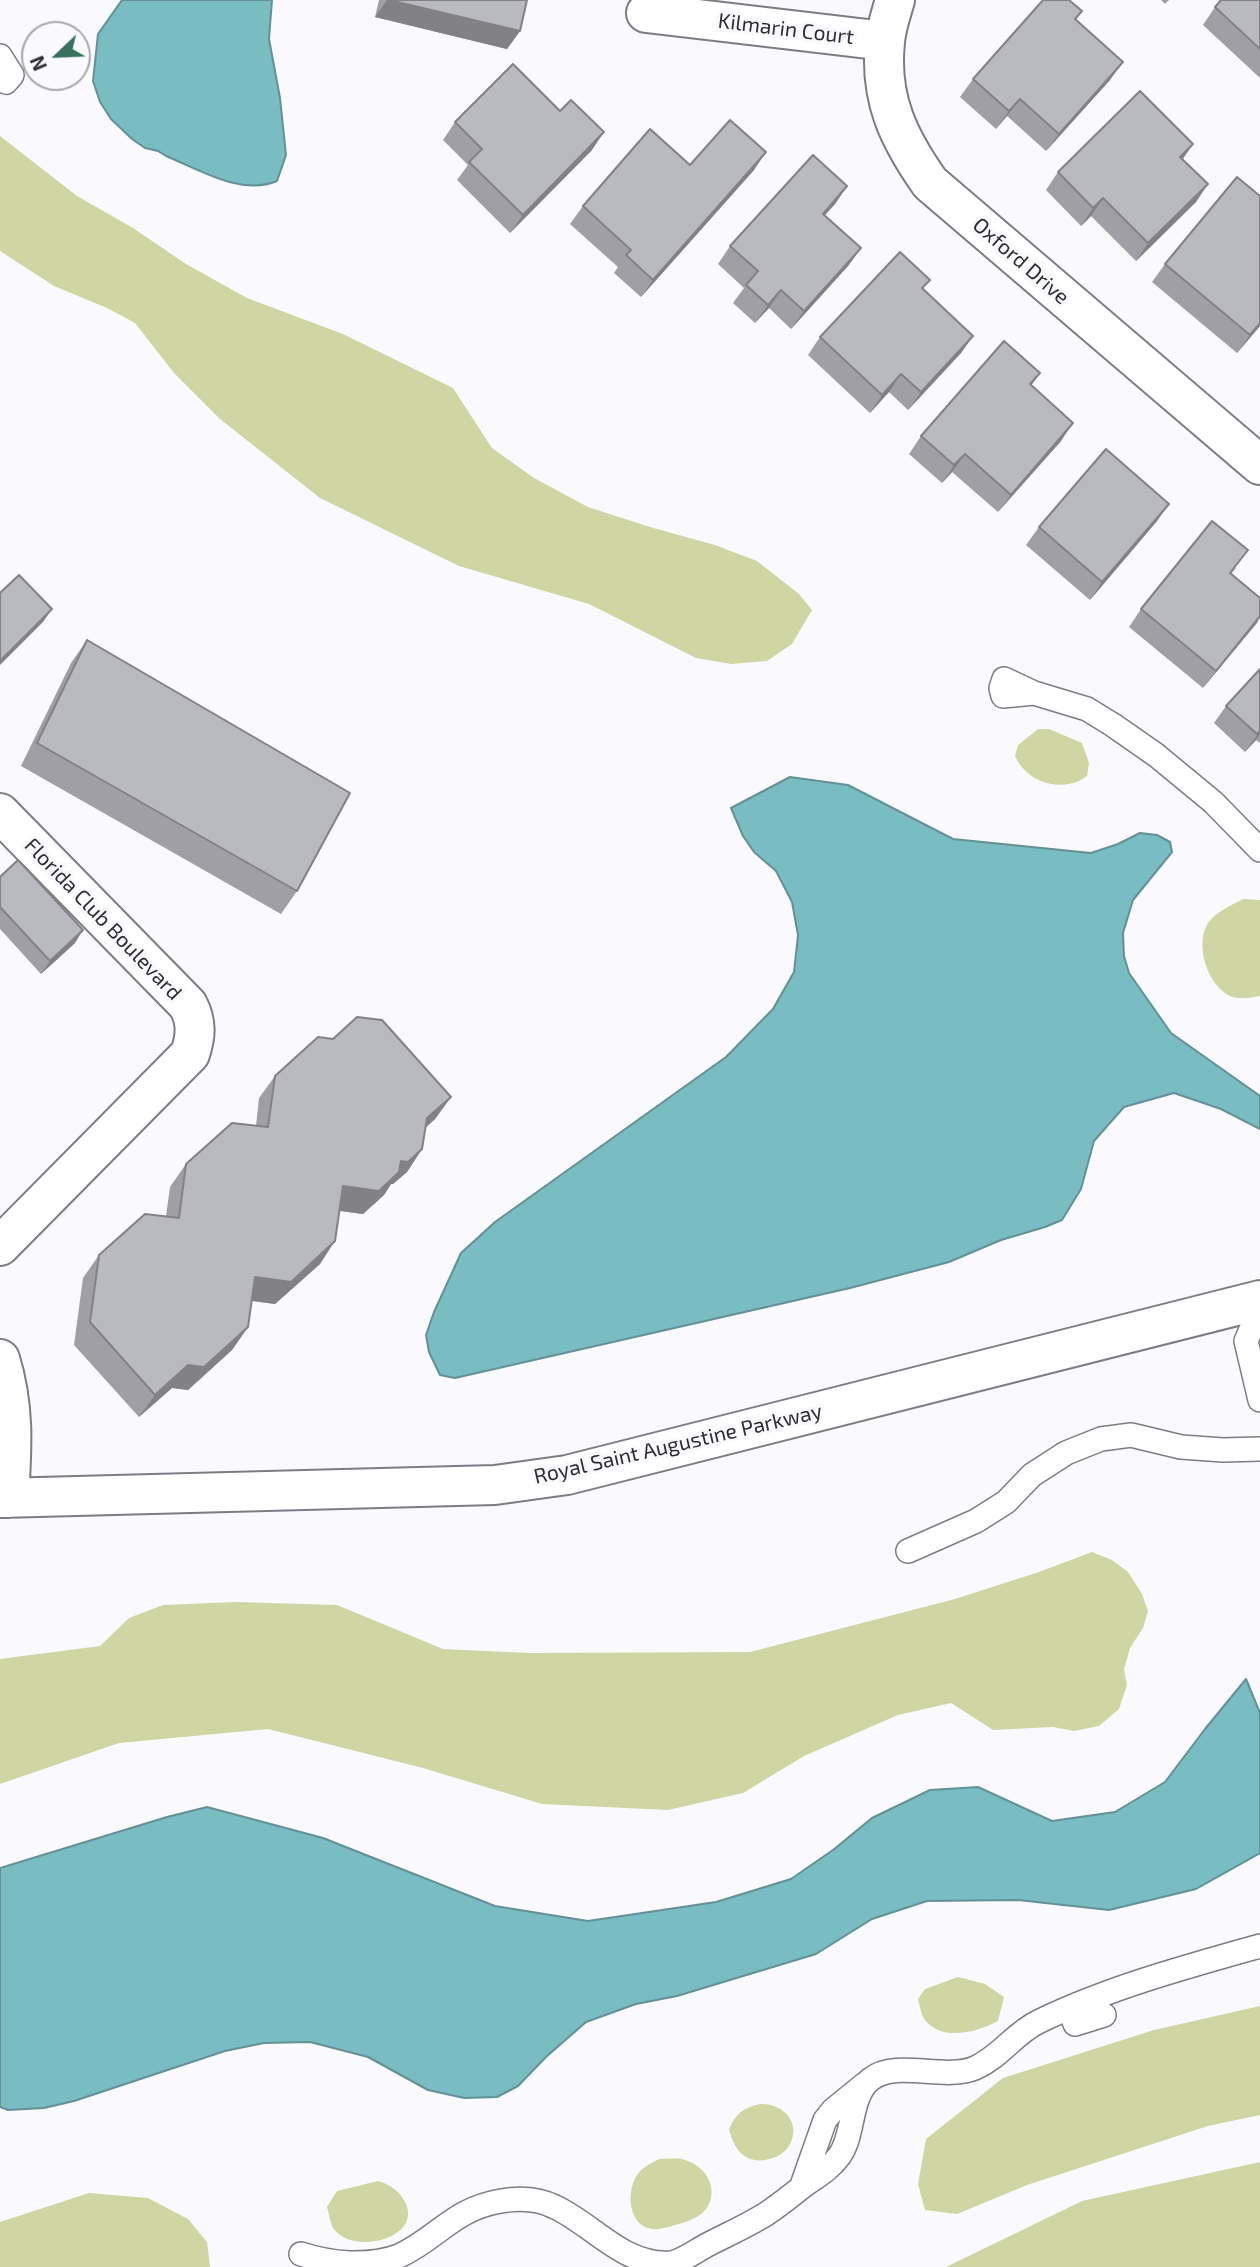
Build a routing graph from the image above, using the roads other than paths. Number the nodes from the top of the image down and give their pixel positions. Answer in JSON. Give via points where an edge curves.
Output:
{"nodes":[{"id":1,"x":895,"y":0,"type":"edge"},
{"id":2,"x":646,"y":13,"type":"dead end"},
{"id":3,"x":885,"y":41,"type":"junction"},
{"id":4,"x":0,"y":56,"type":"edge"},
{"id":5,"x":0,"y":80,"type":"edge"},
{"id":6,"x":1260,"y":465,"type":"edge"},
{"id":7,"x":1034,"y":693,"type":"dead end"},
{"id":8,"x":0,"y":813,"type":"edge"},
{"id":9,"x":1260,"y":850,"type":"edge"},
{"id":10,"x":0,"y":1246,"type":"edge"},
{"id":11,"x":1260,"y":1300,"type":"edge"},
{"id":12,"x":1260,"y":1308,"type":"edge"},
{"id":13,"x":0,"y":1359,"type":"edge"},
{"id":14,"x":1260,"y":1400,"type":"edge"},
{"id":15,"x":1260,"y":1449,"type":"edge"},
{"id":16,"x":4,"y":1498,"type":"edge"},
{"id":17,"x":908,"y":1551,"type":"dead end"},
{"id":18,"x":1255,"y":1952,"type":"edge"},
{"id":19,"x":301,"y":2254,"type":"dead end"},
{"id":20,"x":673,"y":2264,"type":"edge"}],
"edges":[{"from":1,"to":3,"type":"street","name":"Oxford Drive"},
{"from":2,"to":3,"type":"street","name":"Kilmarin Court"},
{"from":3,"to":6,"type":"street","name":"Oxford Drive","via":[[884,72],[891,113],[906,149],[930,183]]},
{"from":4,"to":5,"type":"lane","via":[[12,75],[6,82]]},
{"from":7,"to":9,"type":"lane","via":[[1087,709],[1113,725],[1213,802]]},
{"from":8,"to":10,"type":"street","name":"Florida Club Boulevard","via":[[188,1005],[196,1038],[190,1054]]},
{"from":11,"to":16,"type":"street","name":"Royal Saint Augustine Parkway","via":[[567,1475],[495,1485]]},
{"from":12,"to":14,"type":"lane","via":[[1246,1341]]},
{"from":13,"to":16,"type":"street","via":[[13,1430]]},
{"from":15,"to":17,"type":"lane","via":[[1181,1447],[1131,1435],[1101,1438],[1032,1475],[1006,1502],[976,1521]]},
{"from":18,"to":20,"type":"lane","via":[[1204,1961],[1101,2006],[1034,2024],[974,2068],[947,2073],[887,2071],[870,2079],[841,2153],[826,2171],[765,2215]]},
{"from":19,"to":20,"type":"lane","via":[[327,2262],[383,2262],[401,2256],[472,2208],[520,2199],[557,2207],[639,2263]]}]}
